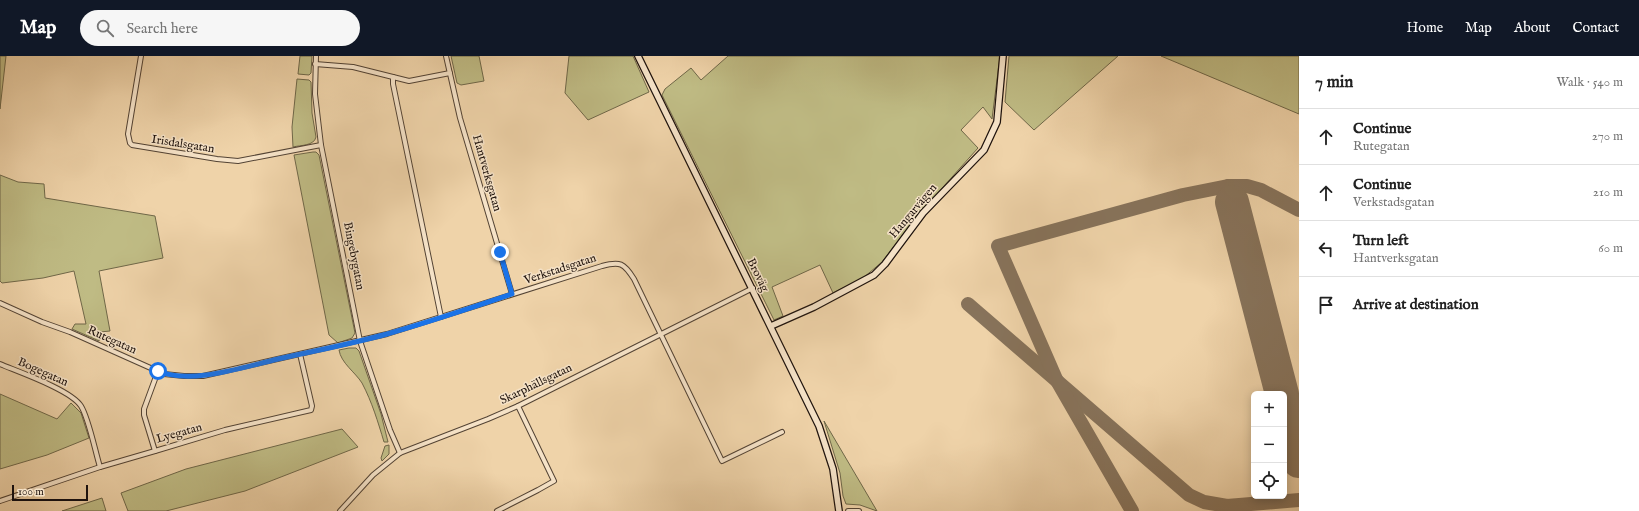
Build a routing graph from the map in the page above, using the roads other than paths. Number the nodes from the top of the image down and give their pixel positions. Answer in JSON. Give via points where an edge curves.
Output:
{"nodes":[{"id":1,"x":141,"y":56,"type":"edge"},
{"id":2,"x":316,"y":56,"type":"edge"},
{"id":3,"x":446,"y":56,"type":"edge"},
{"id":4,"x":638,"y":56,"type":"edge"},
{"id":5,"x":1003,"y":56,"type":"edge"},
{"id":6,"x":315,"y":64,"type":"junction"},
{"id":7,"x":450,"y":73,"type":"junction"},
{"id":8,"x":393,"y":77,"type":"junction"},
{"id":9,"x":321,"y":145,"type":"junction"},
{"id":10,"x":753,"y":288,"type":"junction"},
{"id":11,"x":512,"y":294,"type":"junction"},
{"id":12,"x":0,"y":303,"type":"edge"},
{"id":13,"x":441,"y":317,"type":"junction"},
{"id":14,"x":771,"y":326,"type":"junction"},
{"id":15,"x":661,"y":333,"type":"junction"},
{"id":16,"x":360,"y":341,"type":"junction"},
{"id":17,"x":300,"y":354,"type":"junction"},
{"id":18,"x":0,"y":364,"type":"edge"},
{"id":19,"x":158,"y":371,"type":"junction"},
{"id":20,"x":518,"y":406,"type":"junction"},
{"id":21,"x":782,"y":432,"type":"dead end"},
{"id":22,"x":155,"y":451,"type":"junction"},
{"id":23,"x":400,"y":453,"type":"junction"},
{"id":24,"x":100,"y":467,"type":"junction"},
{"id":25,"x":0,"y":501,"type":"edge"},
{"id":26,"x":340,"y":511,"type":"edge"},
{"id":27,"x":497,"y":511,"type":"edge"},
{"id":28,"x":839,"y":511,"type":"edge"},
{"id":29,"x":848,"y":511,"type":"edge"},
{"id":30,"x":859,"y":511,"type":"edge"}],
"edges":[{"from":1,"to":9,"type":"street","name":"Irisdalsgatan","via":[[128,134],[132,145],[238,161]]},
{"from":2,"to":6,"type":"street","name":"Bingebygatan"},
{"from":3,"to":7,"type":"street","name":"Hantverksgatan"},
{"from":4,"to":10,"type":"main road","name":"Broväg"},
{"from":5,"to":14,"type":"main road","name":"Hangarvägen","via":[[997,122],[984,150],[923,213],[874,275],[814,307]]},
{"from":6,"to":8,"type":"street","via":[[353,67]]},
{"from":6,"to":9,"type":"street","name":"Bingebygatan"},
{"from":7,"to":8,"type":"street","via":[[409,81]]},
{"from":7,"to":11,"type":"street","name":"Hantverksgatan","via":[[460,118]]},
{"from":8,"to":13,"type":"street"},
{"from":9,"to":16,"type":"street","name":"Bingebygatan"},
{"from":10,"to":14,"type":"main road","name":"Broväg"},
{"from":10,"to":15,"type":"street","name":"Skarphällsgatan"},
{"from":11,"to":13,"type":"street","name":"Verkstadsgatan"},
{"from":11,"to":15,"type":"street","name":"Verkstadsgatan","via":[[616,263],[631,273]]},
{"from":12,"to":19,"type":"street","name":"Rutegatan"},
{"from":13,"to":16,"type":"street","name":"Verkstadsgatan"},
{"from":14,"to":28,"type":"main road","name":"Broväg","via":[[823,436],[833,470]]},
{"from":15,"to":20,"type":"street","name":"Skarphällsgatan"},
{"from":15,"to":21,"type":"street","via":[[722,461]]},
{"from":16,"to":17,"type":"street","name":"Rutegatan"},
{"from":16,"to":23,"type":"street","name":"Bingebygatan"},
{"from":17,"to":19,"type":"street","name":"Rutegatan","via":[[202,376],[177,376]]},
{"from":17,"to":22,"type":"street","name":"Lyegatan","via":[[311,410],[225,430]]},
{"from":18,"to":24,"type":"street","name":"Bogegatan","via":[[63,391],[79,403]]},
{"from":19,"to":22,"type":"street","via":[[144,409]]},
{"from":20,"to":23,"type":"street","name":"Skarphällsgatan"},
{"from":20,"to":27,"type":"street","via":[[554,481]]},
{"from":22,"to":24,"type":"street","name":"Lyegatan"},
{"from":23,"to":26,"type":"street","name":"Skarphällsgatan","via":[[373,475]]},
{"from":24,"to":25,"type":"street","name":"Lyegatan"},
{"from":29,"to":30,"type":"street"}]}
